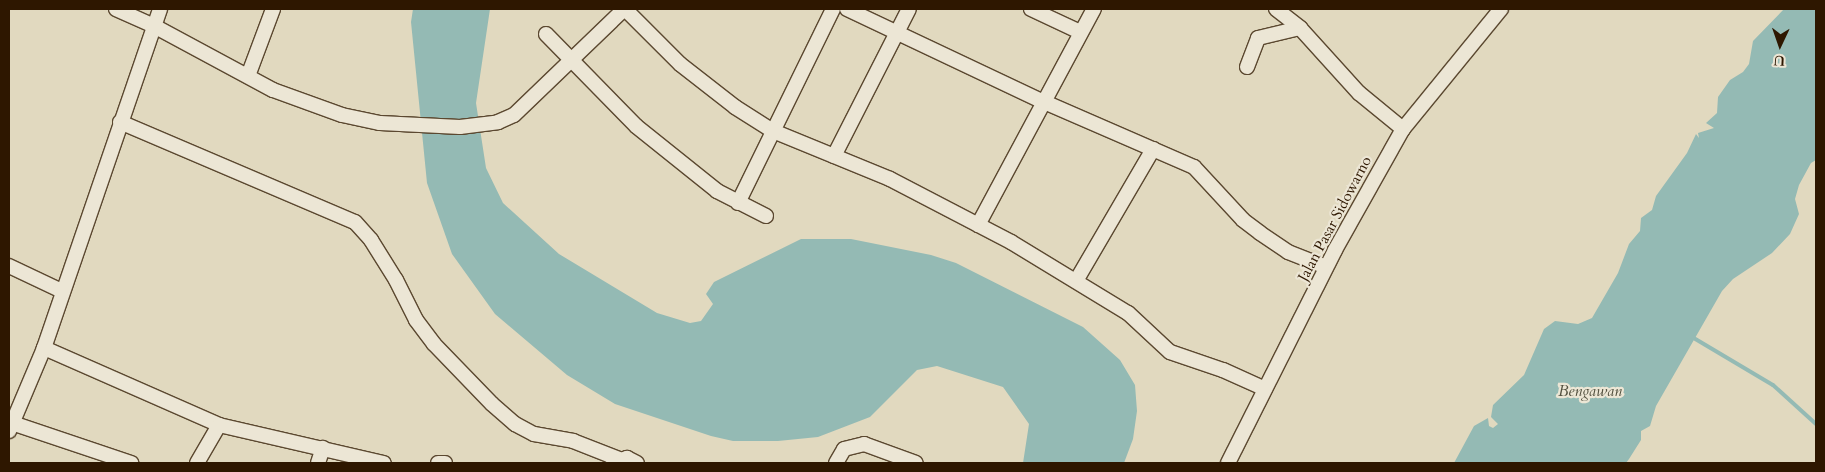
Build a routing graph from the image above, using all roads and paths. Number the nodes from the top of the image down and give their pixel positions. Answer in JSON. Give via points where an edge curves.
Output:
{"nodes":[{"id":1,"x":116,"y":9,"type":"edge"},
{"id":2,"x":160,"y":9,"type":"edge"},
{"id":3,"x":273,"y":9,"type":"edge"},
{"id":4,"x":624,"y":9,"type":"edge"},
{"id":5,"x":833,"y":9,"type":"edge"},
{"id":6,"x":847,"y":9,"type":"edge"},
{"id":7,"x":909,"y":9,"type":"edge"},
{"id":8,"x":1032,"y":9,"type":"edge"},
{"id":9,"x":1094,"y":9,"type":"edge"},
{"id":10,"x":1276,"y":9,"type":"edge"},
{"id":11,"x":1501,"y":9,"type":"edge"},
{"id":12,"x":154,"y":26,"type":"junction"},
{"id":13,"x":1300,"y":28,"type":"junction"},
{"id":14,"x":898,"y":32,"type":"junction"},
{"id":15,"x":1080,"y":32,"type":"junction"},
{"id":16,"x":546,"y":34,"type":"dead end"},
{"id":17,"x":568,"y":60,"type":"junction"},
{"id":18,"x":1247,"y":67,"type":"dead end"},
{"id":19,"x":248,"y":76,"type":"junction"},
{"id":20,"x":1042,"y":101,"type":"junction"},
{"id":21,"x":120,"y":122,"type":"junction"},
{"id":22,"x":1403,"y":129,"type":"junction"},
{"id":23,"x":773,"y":131,"type":"junction"},
{"id":24,"x":1153,"y":149,"type":"junction"},
{"id":25,"x":834,"y":156,"type":"junction"},
{"id":26,"x":738,"y":203,"type":"junction"},
{"id":27,"x":766,"y":216,"type":"dead end"},
{"id":28,"x":978,"y":225,"type":"junction"},
{"id":29,"x":9,"y":266,"type":"edge"},
{"id":30,"x":1326,"y":267,"type":"junction"},
{"id":31,"x":1076,"y":281,"type":"junction"},
{"id":32,"x":62,"y":291,"type":"junction"},
{"id":33,"x":44,"y":348,"type":"junction"},
{"id":34,"x":1265,"y":389,"type":"junction"},
{"id":35,"x":219,"y":425,"type":"junction"},
{"id":36,"x":10,"y":427,"type":"edge"},
{"id":37,"x":324,"y":448,"type":"junction"},
{"id":38,"x":616,"y":461,"type":"edge"},
{"id":39,"x":131,"y":463,"type":"edge"},
{"id":40,"x":197,"y":463,"type":"edge"},
{"id":41,"x":318,"y":463,"type":"edge"},
{"id":42,"x":384,"y":463,"type":"edge"},
{"id":43,"x":438,"y":463,"type":"edge"},
{"id":44,"x":445,"y":463,"type":"edge"},
{"id":45,"x":637,"y":463,"type":"edge"},
{"id":46,"x":836,"y":463,"type":"edge"},
{"id":47,"x":916,"y":463,"type":"edge"},
{"id":48,"x":1228,"y":463,"type":"edge"}],
"edges":[{"from":1,"to":12,"type":"street"},
{"from":2,"to":12,"type":"street"},
{"from":3,"to":19,"type":"street"},
{"from":4,"to":17,"type":"street"},
{"from":4,"to":23,"type":"street","via":[[680,64],[734,107]]},
{"from":5,"to":23,"type":"street"},
{"from":6,"to":14,"type":"street"},
{"from":7,"to":14,"type":"street"},
{"from":8,"to":15,"type":"street"},
{"from":9,"to":15,"type":"street"},
{"from":10,"to":13,"type":"street"},
{"from":11,"to":22,"type":"street","name":"Jalan Pasar Sidowarno"},
{"from":12,"to":19,"type":"street"},
{"from":12,"to":21,"type":"street"},
{"from":13,"to":18,"type":"street","via":[[1258,38]]},
{"from":13,"to":22,"type":"street","via":[[1359,93]]},
{"from":14,"to":20,"type":"street"},
{"from":14,"to":25,"type":"street"},
{"from":15,"to":20,"type":"street"},
{"from":16,"to":17,"type":"street"},
{"from":17,"to":19,"type":"street","via":[[514,115],[498,122],[460,127],[412,126],[342,115],[273,90]]},
{"from":17,"to":26,"type":"street","via":[[636,126],[716,191]]},
{"from":20,"to":24,"type":"street"},
{"from":20,"to":28,"type":"street"},
{"from":21,"to":32,"type":"street"},
{"from":21,"to":38,"type":"street","via":[[355,222],[371,240],[416,320],[434,344],[492,404],[514,424],[534,434],[573,441]]},
{"from":22,"to":30,"type":"street","name":"Jalan Pasar Sidowarno"},
{"from":23,"to":25,"type":"street"},
{"from":23,"to":26,"type":"street"},
{"from":24,"to":30,"type":"street","via":[[1194,166],[1243,220],[1260,233],[1288,252]]},
{"from":24,"to":31,"type":"street"},
{"from":25,"to":28,"type":"street","via":[[890,179]]},
{"from":26,"to":27,"type":"street"},
{"from":28,"to":31,"type":"street"},
{"from":29,"to":32,"type":"street"},
{"from":30,"to":34,"type":"street","name":"Jalan Pasar Sidowarno"},
{"from":31,"to":34,"type":"street","via":[[1128,313],[1170,352]]},
{"from":32,"to":33,"type":"street"},
{"from":33,"to":35,"type":"street"},
{"from":33,"to":36,"type":"street"},
{"from":34,"to":48,"type":"street","name":"Jalan Pasar Sidowarno"},
{"from":35,"to":37,"type":"street"},
{"from":35,"to":40,"type":"street"},
{"from":36,"to":39,"type":"street"},
{"from":37,"to":41,"type":"street"},
{"from":37,"to":42,"type":"street"},
{"from":38,"to":45,"type":"street","via":[[628,458]]},
{"from":43,"to":44,"type":"street"},
{"from":46,"to":47,"type":"street","via":[[844,449],[864,444]]}]}
